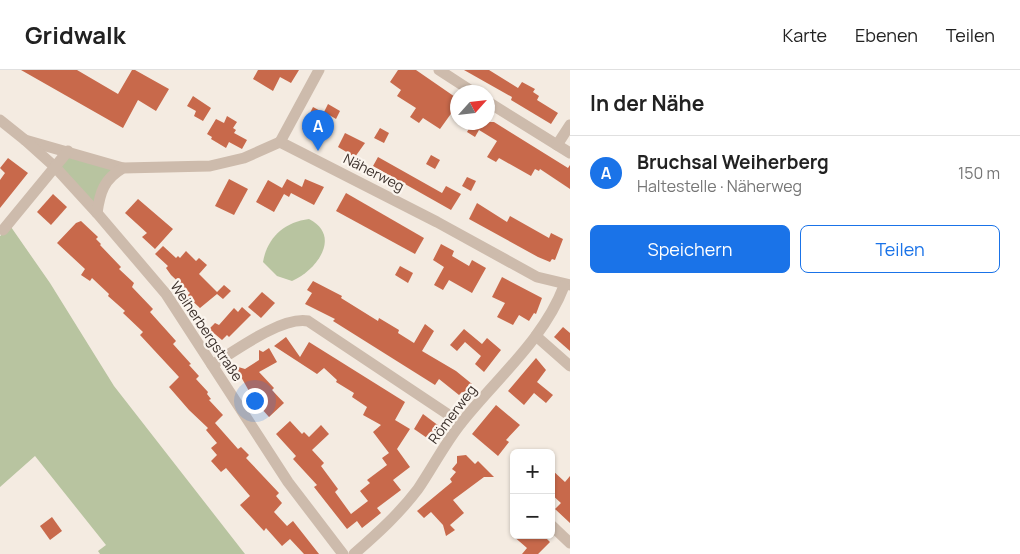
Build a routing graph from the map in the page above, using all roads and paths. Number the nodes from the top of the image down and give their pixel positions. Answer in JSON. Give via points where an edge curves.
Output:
{"nodes":[{"id":1,"x":319,"y":70,"type":"edge"},
{"id":2,"x":439,"y":70,"type":"edge"},
{"id":3,"x":462,"y":85,"type":"edge"},
{"id":4,"x":495,"y":106,"type":"edge"},
{"id":5,"x":0,"y":120,"type":"edge"},
{"id":6,"x":570,"y":125,"type":"edge"},
{"id":7,"x":25,"y":140,"type":"junction"},
{"id":8,"x":280,"y":142,"type":"junction"},
{"id":9,"x":557,"y":145,"type":"junction"},
{"id":10,"x":68,"y":151,"type":"junction"},
{"id":11,"x":570,"y":153,"type":"edge"},
{"id":12,"x":55,"y":167,"type":"junction"},
{"id":13,"x":124,"y":168,"type":"junction"},
{"id":14,"x":98,"y":213,"type":"junction"},
{"id":15,"x":3,"y":230,"type":"dead end"},
{"id":16,"x":567,"y":286,"type":"edge"},
{"id":17,"x":536,"y":336,"type":"junction"},
{"id":18,"x":212,"y":365,"type":"junction"},
{"id":19,"x":570,"y":366,"type":"edge"},
{"id":20,"x":461,"y":423,"type":"junction"},
{"id":21,"x":555,"y":529,"type":"edge"},
{"id":22,"x":570,"y":542,"type":"edge"},
{"id":23,"x":343,"y":554,"type":"edge"},
{"id":24,"x":354,"y":554,"type":"edge"}],
"edges":[{"from":1,"to":8,"type":"street"},
{"from":2,"to":3,"type":"street"},
{"from":4,"to":9,"type":"street"},
{"from":5,"to":7,"type":"street"},
{"from":6,"to":9,"type":"street"},
{"from":7,"to":10,"type":"street"},
{"from":7,"to":12,"type":"street","name":"Weiherbergstraße"},
{"from":8,"to":13,"type":"street","via":[[244,158],[210,166]]},
{"from":8,"to":16,"type":"street","name":"Näherweg","via":[[537,277]]},
{"from":9,"to":11,"type":"street"},
{"from":10,"to":12,"type":"street"},
{"from":10,"to":13,"type":"street"},
{"from":12,"to":14,"type":"street","name":"Weiherbergstraße"},
{"from":12,"to":15,"type":"street"},
{"from":13,"to":14,"type":"street","via":[[111,175],[103,185]]},
{"from":14,"to":18,"type":"street","name":"Weiherbergstraße","via":[[166,294]]},
{"from":16,"to":17,"type":"street","name":"Römerweg"},
{"from":17,"to":19,"type":"street"},
{"from":17,"to":20,"type":"street","name":"Römerweg"},
{"from":18,"to":20,"type":"street","via":[[281,325],[298,319],[308,321]]},
{"from":18,"to":23,"type":"street","name":"Weiherbergstraße","via":[[288,482]]},
{"from":20,"to":24,"type":"street","name":"Römerweg","via":[[393,520]]},
{"from":21,"to":22,"type":"street"}]}
